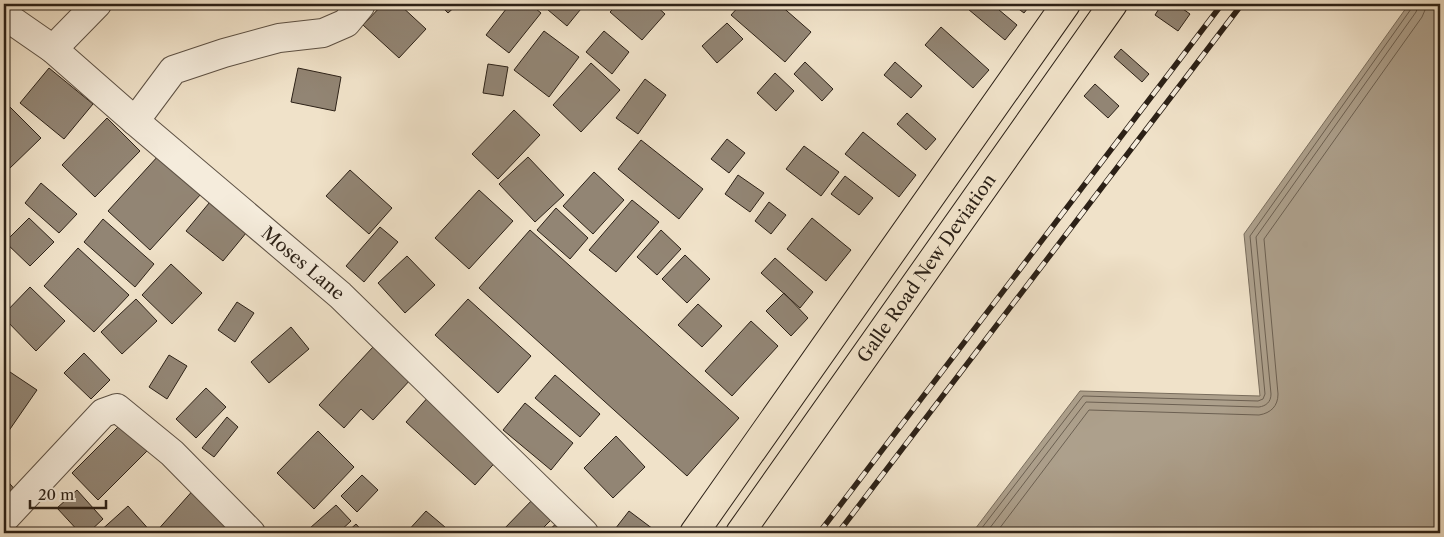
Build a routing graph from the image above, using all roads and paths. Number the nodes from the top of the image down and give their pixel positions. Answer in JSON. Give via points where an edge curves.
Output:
{"nodes":[{"id":1,"x":98,"y":4,"type":"edge"},
{"id":2,"x":360,"y":4,"type":"edge"},
{"id":3,"x":1066,"y":4,"type":"edge"},
{"id":4,"x":1113,"y":4,"type":"edge"},
{"id":5,"x":4,"y":15,"type":"edge"},
{"id":6,"x":53,"y":49,"type":"junction"},
{"id":7,"x":135,"y":121,"type":"junction"},
{"id":8,"x":4,"y":519,"type":"edge"},
{"id":9,"x":251,"y":533,"type":"edge"},
{"id":10,"x":584,"y":533,"type":"edge"},
{"id":11,"x":694,"y":533,"type":"edge"},
{"id":12,"x":740,"y":533,"type":"edge"}],
"edges":[{"from":1,"to":6,"type":"street"},
{"from":2,"to":7,"type":"street","via":[[346,22],[323,33],[279,38],[173,70]]},
{"from":3,"to":11,"type":"main road"},
{"from":4,"to":12,"type":"main road","name":"Galle Road New Deviation"},
{"from":5,"to":6,"type":"street","name":"Moses Lane"},
{"from":6,"to":7,"type":"street","name":"Moses Lane"},
{"from":7,"to":10,"type":"street","name":"Moses Lane","via":[[340,295]]},
{"from":8,"to":9,"type":"street","via":[[103,413],[117,408],[172,453]]}]}
